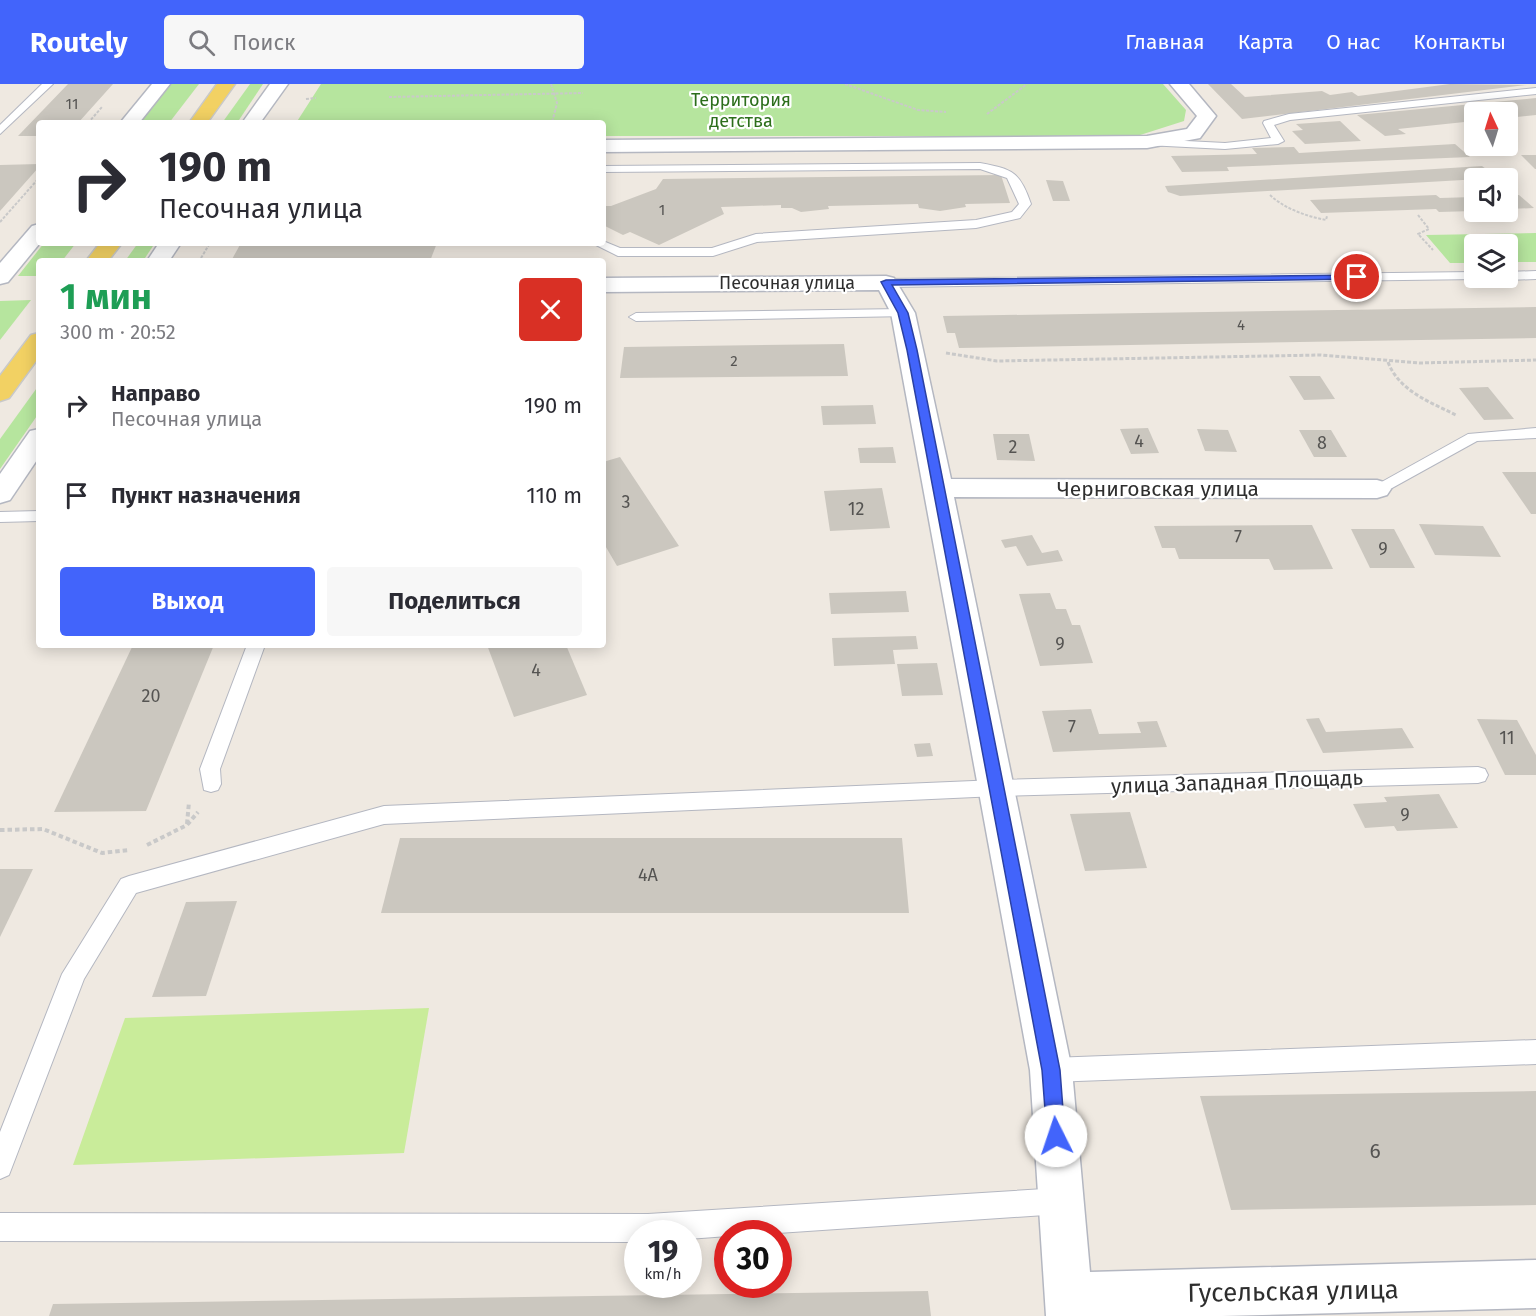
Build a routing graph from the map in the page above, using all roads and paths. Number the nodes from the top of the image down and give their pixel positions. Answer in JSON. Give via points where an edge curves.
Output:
{"nodes":[{"id":1,"x":48,"y":84,"type":"edge"},
{"id":2,"x":161,"y":84,"type":"edge"},
{"id":3,"x":226,"y":84,"type":"edge"},
{"id":4,"x":279,"y":84,"type":"edge"},
{"id":5,"x":551,"y":84,"type":"edge"},
{"id":6,"x":845,"y":84,"type":"edge"},
{"id":7,"x":1027,"y":84,"type":"edge"},
{"id":8,"x":1179,"y":84,"type":"edge"},
{"id":9,"x":1536,"y":91,"type":"edge"},
{"id":10,"x":583,"y":93,"type":"dead end"},
{"id":11,"x":557,"y":94,"type":"junction"},
{"id":12,"x":389,"y":98,"type":"dead end"},
{"id":13,"x":951,"y":112,"type":"dead end"},
{"id":14,"x":993,"y":119,"type":"dead end"},
{"id":15,"x":131,"y":120,"type":"edge"},
{"id":16,"x":200,"y":120,"type":"edge"},
{"id":17,"x":253,"y":120,"type":"edge"},
{"id":18,"x":554,"y":120,"type":"edge"},
{"id":19,"x":0,"y":131,"type":"edge"},
{"id":20,"x":1147,"y":142,"type":"junction"},
{"id":21,"x":606,"y":146,"type":"edge"},
{"id":22,"x":606,"y":169,"type":"edge"},
{"id":23,"x":36,"y":181,"type":"edge"},
{"id":24,"x":1270,"y":195,"type":"dead end"},
{"id":25,"x":1418,"y":215,"type":"dead end"},
{"id":26,"x":1327,"y":216,"type":"dead end"},
{"id":27,"x":0,"y":222,"type":"edge"},
{"id":28,"x":36,"y":234,"type":"edge"},
{"id":29,"x":605,"y":246,"type":"edge"},
{"id":30,"x":1434,"y":250,"type":"dead end"},
{"id":31,"x":1536,"y":275,"type":"edge"},
{"id":32,"x":1464,"y":276,"type":"edge"},
{"id":33,"x":1518,"y":276,"type":"edge"},
{"id":34,"x":0,"y":277,"type":"edge"},
{"id":35,"x":886,"y":282,"type":"junction"},
{"id":36,"x":606,"y":285,"type":"edge"},
{"id":37,"x":903,"y":313,"type":"junction"},
{"id":38,"x":636,"y":317,"type":"dead end"},
{"id":39,"x":36,"y":344,"type":"edge"},
{"id":40,"x":912,"y":350,"type":"junction"},
{"id":41,"x":1536,"y":360,"type":"edge"},
{"id":42,"x":1388,"y":362,"type":"junction"},
{"id":43,"x":0,"y":393,"type":"edge"},
{"id":44,"x":1536,"y":433,"type":"edge"},
{"id":45,"x":1474,"y":437,"type":"junction"},
{"id":46,"x":36,"y":442,"type":"edge"},
{"id":47,"x":939,"y":489,"type":"junction"},
{"id":48,"x":1377,"y":489,"type":"joint"},
{"id":49,"x":0,"y":494,"type":"edge"},
{"id":50,"x":36,"y":516,"type":"edge"},
{"id":51,"x":0,"y":517,"type":"edge"},
{"id":52,"x":255,"y":648,"type":"edge"},
{"id":53,"x":1478,"y":775,"type":"dead end"},
{"id":54,"x":211,"y":784,"type":"dead end"},
{"id":55,"x":997,"y":788,"type":"junction"},
{"id":56,"x":199,"y":811,"type":"dead end"},
{"id":57,"x":0,"y":830,"type":"edge"},
{"id":58,"x":141,"y":848,"type":"dead end"},
{"id":59,"x":132,"y":850,"type":"dead end"},
{"id":60,"x":1536,"y":1052,"type":"edge"},
{"id":61,"x":1051,"y":1070,"type":"junction"},
{"id":62,"x":0,"y":1166,"type":"edge"},
{"id":63,"x":1060,"y":1201,"type":"junction"},
{"id":64,"x":0,"y":1227,"type":"edge"},
{"id":65,"x":1536,"y":1284,"type":"edge"},
{"id":66,"x":1070,"y":1306,"type":"edge"}],
"edges":[{"from":1,"to":19,"type":"lane"},
{"from":2,"to":15,"type":"street"},
{"from":3,"to":16,"type":"main road"},
{"from":4,"to":17,"type":"street"},
{"from":5,"to":11,"type":"path"},
{"from":6,"to":13,"type":"path","via":[[918,110]]},
{"from":7,"to":14,"type":"path","via":[[984,116]]},
{"from":8,"to":20,"type":"street","via":[[1206,116],[1193,134]]},
{"from":9,"to":20,"type":"lane","via":[[1289,117],[1268,123],[1278,141],[1225,146]]},
{"from":10,"to":11,"type":"path"},
{"from":11,"to":12,"type":"path"},
{"from":11,"to":18,"type":"path"},
{"from":20,"to":21,"type":"street"},
{"from":22,"to":29,"type":"lane","via":[[980,166],[1016,176],[1025,204],[1017,215],[976,224],[756,238],[713,252],[618,252]]},
{"from":23,"to":27,"type":"path"},
{"from":24,"to":26,"type":"path","via":[[1276,202],[1312,218]]},
{"from":25,"to":30,"type":"path","via":[[1429,229],[1418,234]]},
{"from":28,"to":34,"type":"street"},
{"from":31,"to":33,"type":"lane"},
{"from":32,"to":35,"type":"lane","name":"Песочная улица"},
{"from":35,"to":36,"type":"street","name":"Песочная улица"},
{"from":35,"to":37,"type":"street"},
{"from":37,"to":38,"type":"lane"},
{"from":37,"to":40,"type":"street"},
{"from":39,"to":43,"type":"main road"},
{"from":40,"to":42,"type":"path","via":[[997,361],[1321,355]]},
{"from":40,"to":47,"type":"street"},
{"from":41,"to":42,"type":"path"},
{"from":42,"to":45,"type":"path","via":[[1390,372],[1401,384],[1461,418]]},
{"from":44,"to":45,"type":"lane"},
{"from":45,"to":48,"type":"lane"},
{"from":46,"to":49,"type":"street"},
{"from":47,"to":48,"type":"street","name":"Черниговская улица"},
{"from":47,"to":55,"type":"street"},
{"from":50,"to":51,"type":"lane"},
{"from":52,"to":54,"type":"lane","via":[[210,769]]},
{"from":53,"to":55,"type":"lane","name":"улица Западная Площадь"},
{"from":55,"to":61,"type":"street"},
{"from":55,"to":62,"type":"lane","name":"улица Западная Площадь","via":[[384,815],[129,886],[74,974]]},
{"from":56,"to":58,"type":"path","via":[[187,825]]},
{"from":57,"to":59,"type":"path","via":[[43,829],[102,853]]},
{"from":60,"to":61,"type":"lane"},
{"from":61,"to":63,"type":"street"},
{"from":63,"to":64,"type":"lane","via":[[648,1228]]},
{"from":63,"to":66,"type":"street"},
{"from":65,"to":66,"type":"street","name":"Гусельская улица"}]}
